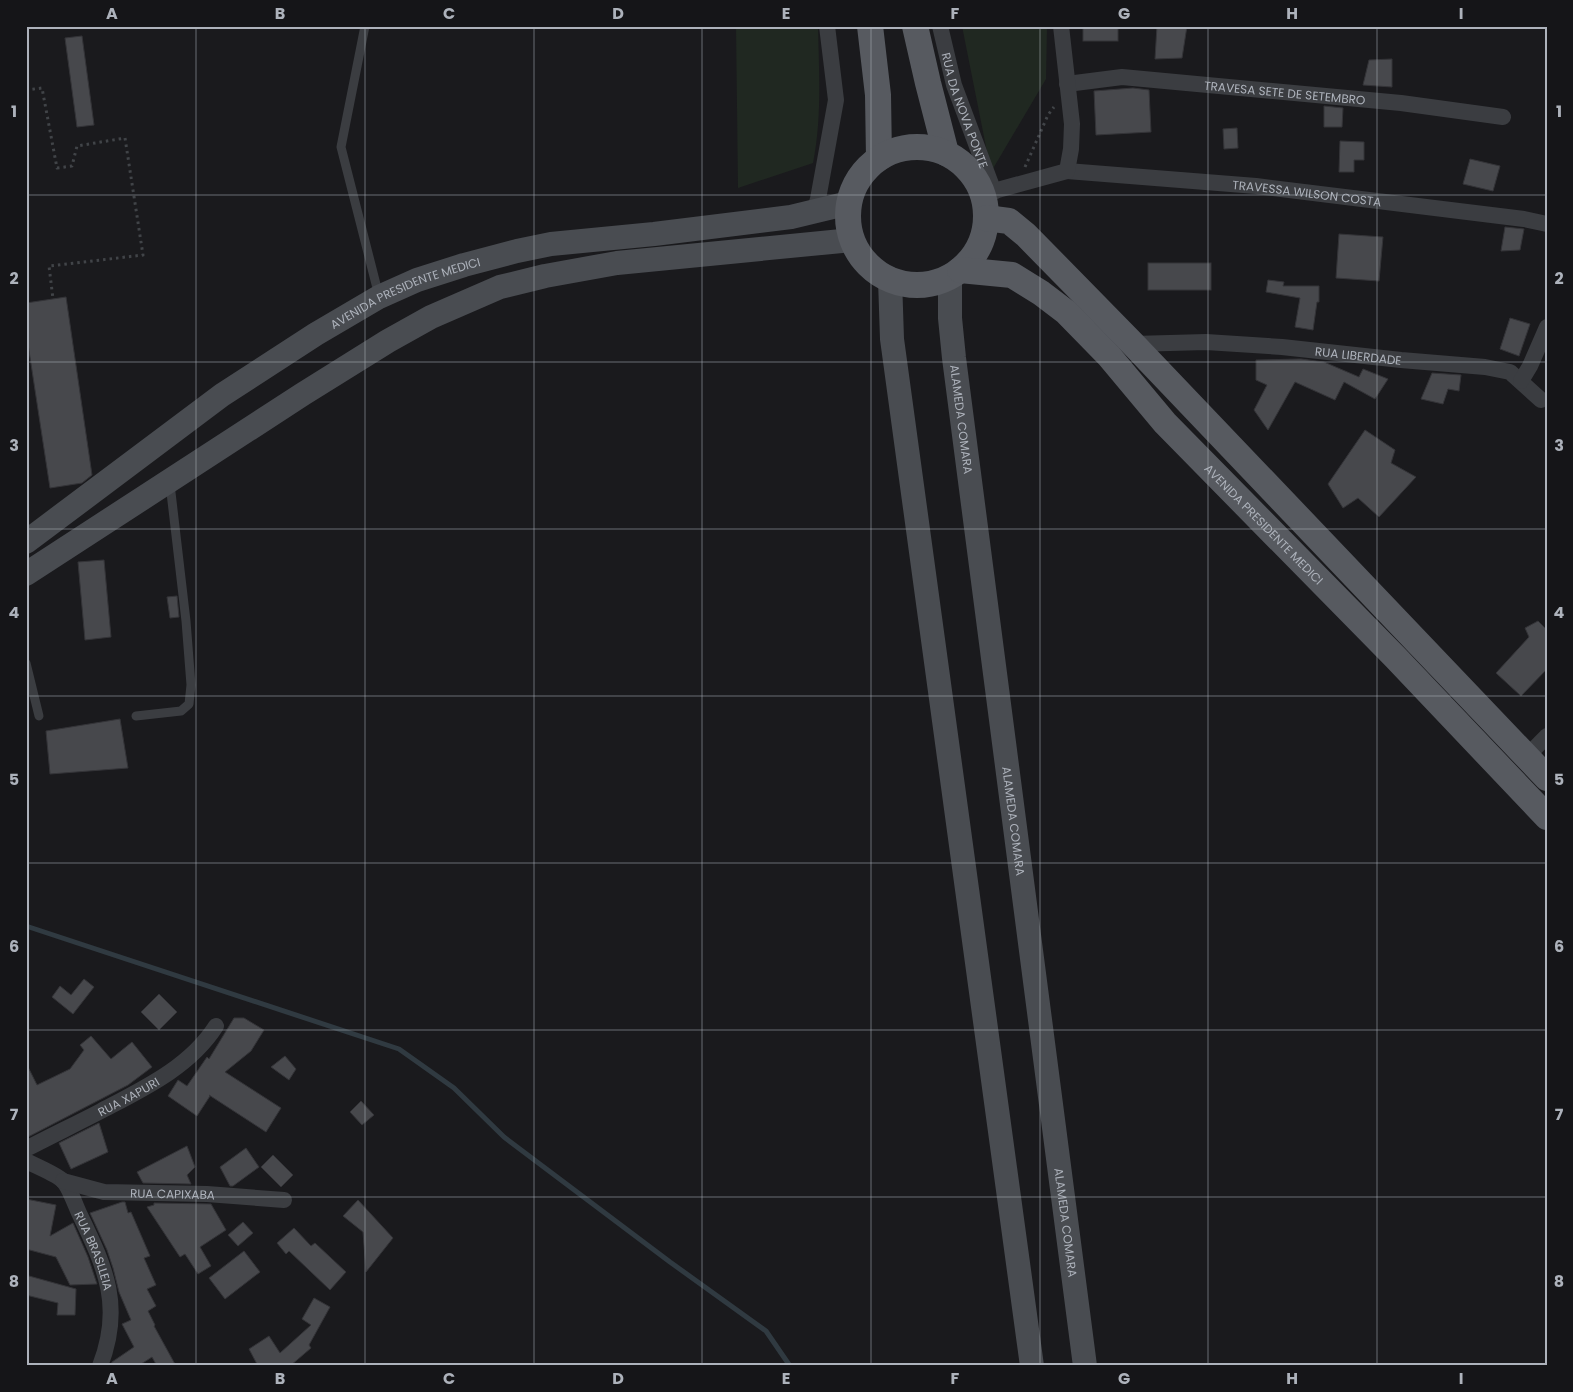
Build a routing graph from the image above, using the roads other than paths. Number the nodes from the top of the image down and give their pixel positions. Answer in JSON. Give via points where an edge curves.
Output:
{"nodes":[{"id":1,"x":365,"y":26,"type":"edge"},
{"id":2,"x":827,"y":26,"type":"edge"},
{"id":3,"x":870,"y":26,"type":"edge"},
{"id":4,"x":915,"y":26,"type":"edge"},
{"id":5,"x":940,"y":26,"type":"edge"},
{"id":6,"x":1061,"y":26,"type":"edge"},
{"id":7,"x":1068,"y":89,"type":"junction"},
{"id":8,"x":1503,"y":117,"type":"dead end"},
{"id":9,"x":946,"y":153,"type":"junction"},
{"id":10,"x":879,"y":158,"type":"junction"},
{"id":11,"x":1066,"y":171,"type":"junction"},
{"id":12,"x":988,"y":201,"type":"junction"},
{"id":13,"x":849,"y":203,"type":"junction"},
{"id":14,"x":814,"y":212,"type":"junction"},
{"id":15,"x":1547,"y":224,"type":"edge"},
{"id":16,"x":852,"y":240,"type":"junction"},
{"id":17,"x":955,"y":273,"type":"junction"},
{"id":18,"x":890,"y":279,"type":"junction"},
{"id":19,"x":380,"y":297,"type":"junction"},
{"id":20,"x":1547,"y":327,"type":"edge"},
{"id":21,"x":1133,"y":344,"type":"junction"},
{"id":22,"x":1520,"y":381,"type":"junction"},
{"id":23,"x":1540,"y":400,"type":"dead end"},
{"id":24,"x":169,"y":481,"type":"junction"},
{"id":25,"x":26,"y":542,"type":"edge"},
{"id":26,"x":26,"y":574,"type":"edge"},
{"id":27,"x":26,"y":663,"type":"edge"},
{"id":28,"x":39,"y":716,"type":"dead end"},
{"id":29,"x":136,"y":716,"type":"dead end"},
{"id":30,"x":1547,"y":736,"type":"edge"},
{"id":31,"x":1526,"y":757,"type":"junction"},
{"id":32,"x":1547,"y":778,"type":"edge"},
{"id":33,"x":1547,"y":817,"type":"edge"},
{"id":34,"x":216,"y":1026,"type":"dead end"},
{"id":35,"x":26,"y":1149,"type":"edge"},
{"id":36,"x":26,"y":1160,"type":"edge"},
{"id":37,"x":63,"y":1180,"type":"junction"},
{"id":38,"x":284,"y":1200,"type":"dead end"},
{"id":39,"x":100,"y":1366,"type":"edge"},
{"id":40,"x":1032,"y":1366,"type":"edge"},
{"id":41,"x":1085,"y":1366,"type":"edge"}],
"edges":[{"from":1,"to":19,"type":"lane","via":[[341,147]]},
{"from":2,"to":14,"type":"street","via":[[836,100]]},
{"from":3,"to":10,"type":"main road","via":[[878,96]]},
{"from":4,"to":9,"type":"main road"},
{"from":5,"to":12,"type":"street","name":"RUA DA NOVA PONTE"},
{"from":6,"to":7,"type":"street"},
{"from":7,"to":8,"type":"street","name":"TRAVESA SETE DE SETEMBRO","via":[[1122,78],[1401,103]]},
{"from":7,"to":11,"type":"street","via":[[1072,124]]},
{"from":9,"to":10,"type":"main road","via":[[924,147],[900,149]]},
{"from":9,"to":12,"type":"main road","via":[[966,166]]},
{"from":10,"to":13,"type":"main road","via":[[865,170]]},
{"from":11,"to":12,"type":"street","via":[[1017,185]]},
{"from":11,"to":15,"type":"street","name":"TRAVESSA WILSON COSTA","via":[[1256,186]]},
{"from":12,"to":17,"type":"main road","via":[[981,241],[968,262]]},
{"from":12,"to":21,"type":"main road"},
{"from":13,"to":14,"type":"street","name":"AVENIDA PRESIDENTE MEDICI"},
{"from":13,"to":16,"type":"main road","via":[[848,222]]},
{"from":14,"to":19,"type":"street","name":"AVENIDA PRESIDENTE MEDICI","via":[[654,234],[551,244],[464,265],[417,280]]},
{"from":16,"to":18,"type":"main road","via":[[860,255]]},
{"from":16,"to":24,"type":"street","via":[[617,263],[500,287],[431,317],[388,341]]},
{"from":17,"to":18,"type":"main road","via":[[930,283],[909,284]]},
{"from":17,"to":33,"type":"main road","name":"AVENIDA PRESIDENTE MEDICI","via":[[1012,275],[1066,312],[1166,423]]},
{"from":17,"to":41,"type":"street","name":"ALAMEDA COMARA","via":[[950,318],[954,358]]},
{"from":18,"to":40,"type":"street","via":[[893,348]]},
{"from":19,"to":25,"type":"street","name":"AVENIDA PRESIDENTE MEDICI","via":[[316,334],[222,396]]},
{"from":20,"to":22,"type":"street"},
{"from":21,"to":22,"type":"street","name":"RUA LIBERDADE","via":[[1206,342],[1282,347],[1485,367],[1510,372]]},
{"from":21,"to":31,"type":"main road"},
{"from":22,"to":23,"type":"street","name":"RUA LIBERDADE"},
{"from":24,"to":26,"type":"street"},
{"from":24,"to":29,"type":"lane","via":[[186,621],[191,685],[189,704],[181,711]]},
{"from":27,"to":28,"type":"lane"},
{"from":30,"to":31,"type":"street"},
{"from":31,"to":32,"type":"main road"},
{"from":34,"to":35,"type":"street","name":"RUA XAPURI","via":[[198,1050],[146,1088]]},
{"from":36,"to":37,"type":"street"},
{"from":37,"to":38,"type":"street","name":"RUA CAPIXABA","via":[[104,1192],[207,1194]]},
{"from":37,"to":39,"type":"street","name":"RUA BRASLLEIA","via":[[95,1247],[108,1285],[112,1310],[107,1348]]}]}
